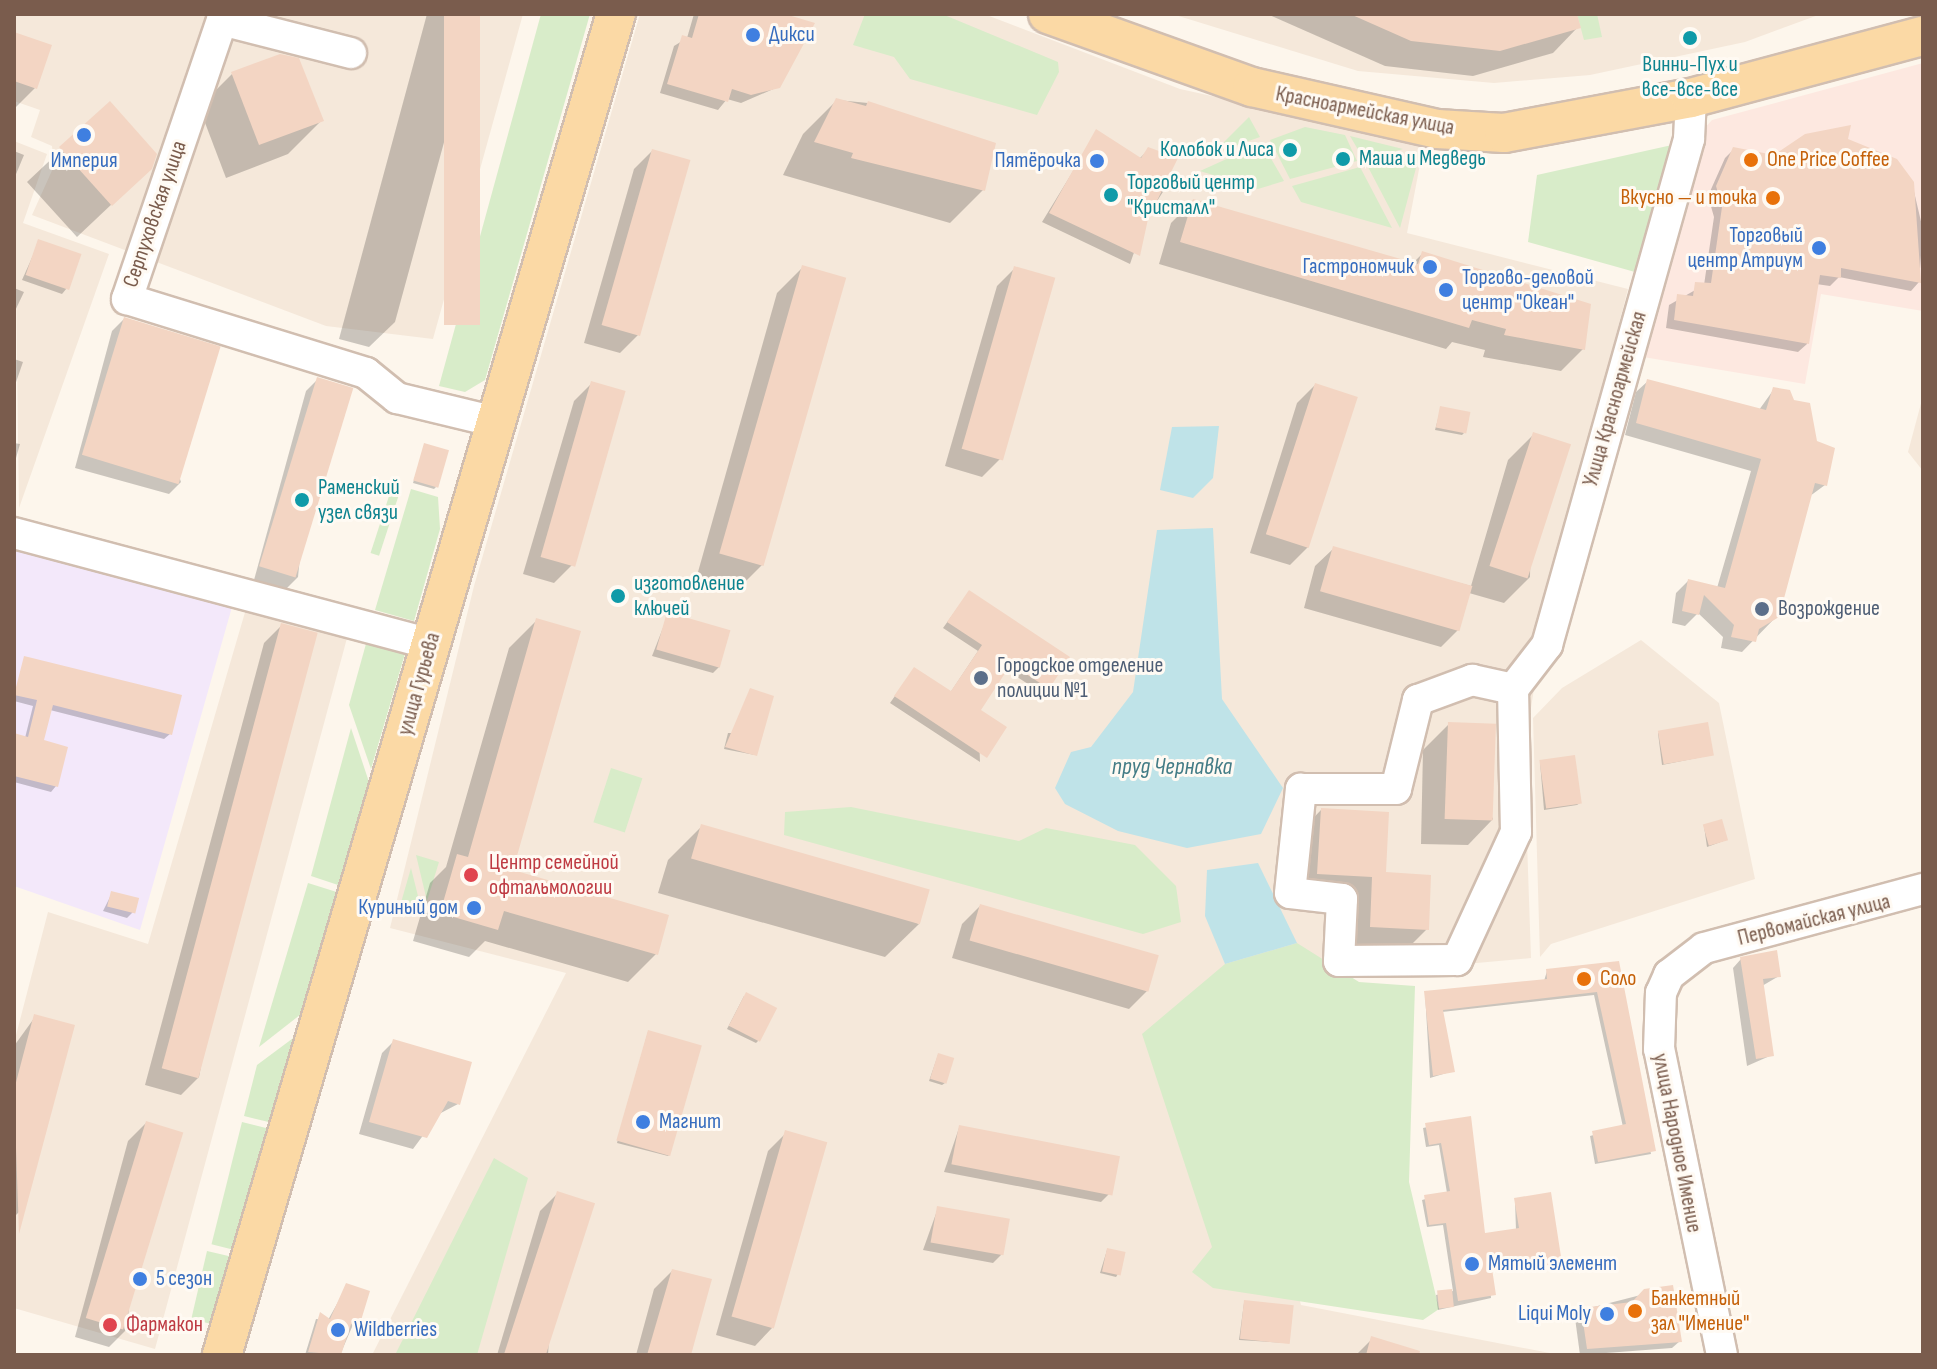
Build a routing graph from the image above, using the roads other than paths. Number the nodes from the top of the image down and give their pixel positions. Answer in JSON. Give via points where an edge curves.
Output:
{"nodes":[{"id":1,"x":616,"y":14,"type":"edge"},
{"id":2,"x":1048,"y":14,"type":"edge"},
{"id":3,"x":1923,"y":36,"type":"edge"},
{"id":4,"x":351,"y":53,"type":"dead end"},
{"id":5,"x":1691,"y":98,"type":"junction"},
{"id":6,"x":496,"y":422,"type":"junction"},
{"id":7,"x":14,"y":533,"type":"edge"},
{"id":8,"x":430,"y":644,"type":"junction"},
{"id":9,"x":1513,"y":689,"type":"junction"},
{"id":10,"x":1923,"y":889,"type":"edge"},
{"id":11,"x":1704,"y":948,"type":"joint"},
{"id":12,"x":222,"y":1355,"type":"edge"},
{"id":13,"x":1722,"y":1355,"type":"edge"}],
"edges":[{"from":1,"to":6,"type":"main road","name":"улица Гурьева"},
{"from":2,"to":5,"type":"main road","name":"Красноармейская улица","via":[[1191,70],[1437,129],[1514,132]]},
{"from":3,"to":5,"type":"main road","name":"Красноармейская улица"},
{"from":4,"to":6,"type":"street","name":"Серпуховская улица","via":[[222,20],[127,299],[366,373],[397,398]]},
{"from":5,"to":9,"type":"street","name":"Улица Красноармейская","via":[[1689,139],[1547,645]]},
{"from":6,"to":8,"type":"main road","name":"улица Гурьева"},
{"from":7,"to":8,"type":"street"},
{"from":8,"to":12,"type":"main road","name":"улица Гурьева"},
{"from":9,"to":9,"type":"street","via":[[1516,832],[1457,960],[1339,961],[1342,899],[1290,893],[1301,789],[1396,789],[1418,700],[1472,680]]},
{"from":10,"to":11,"type":"street","name":"Первомайская улица"},
{"from":11,"to":13,"type":"street","name":"улица Народное Имение","via":[[1669,975],[1656,1017]]}]}
